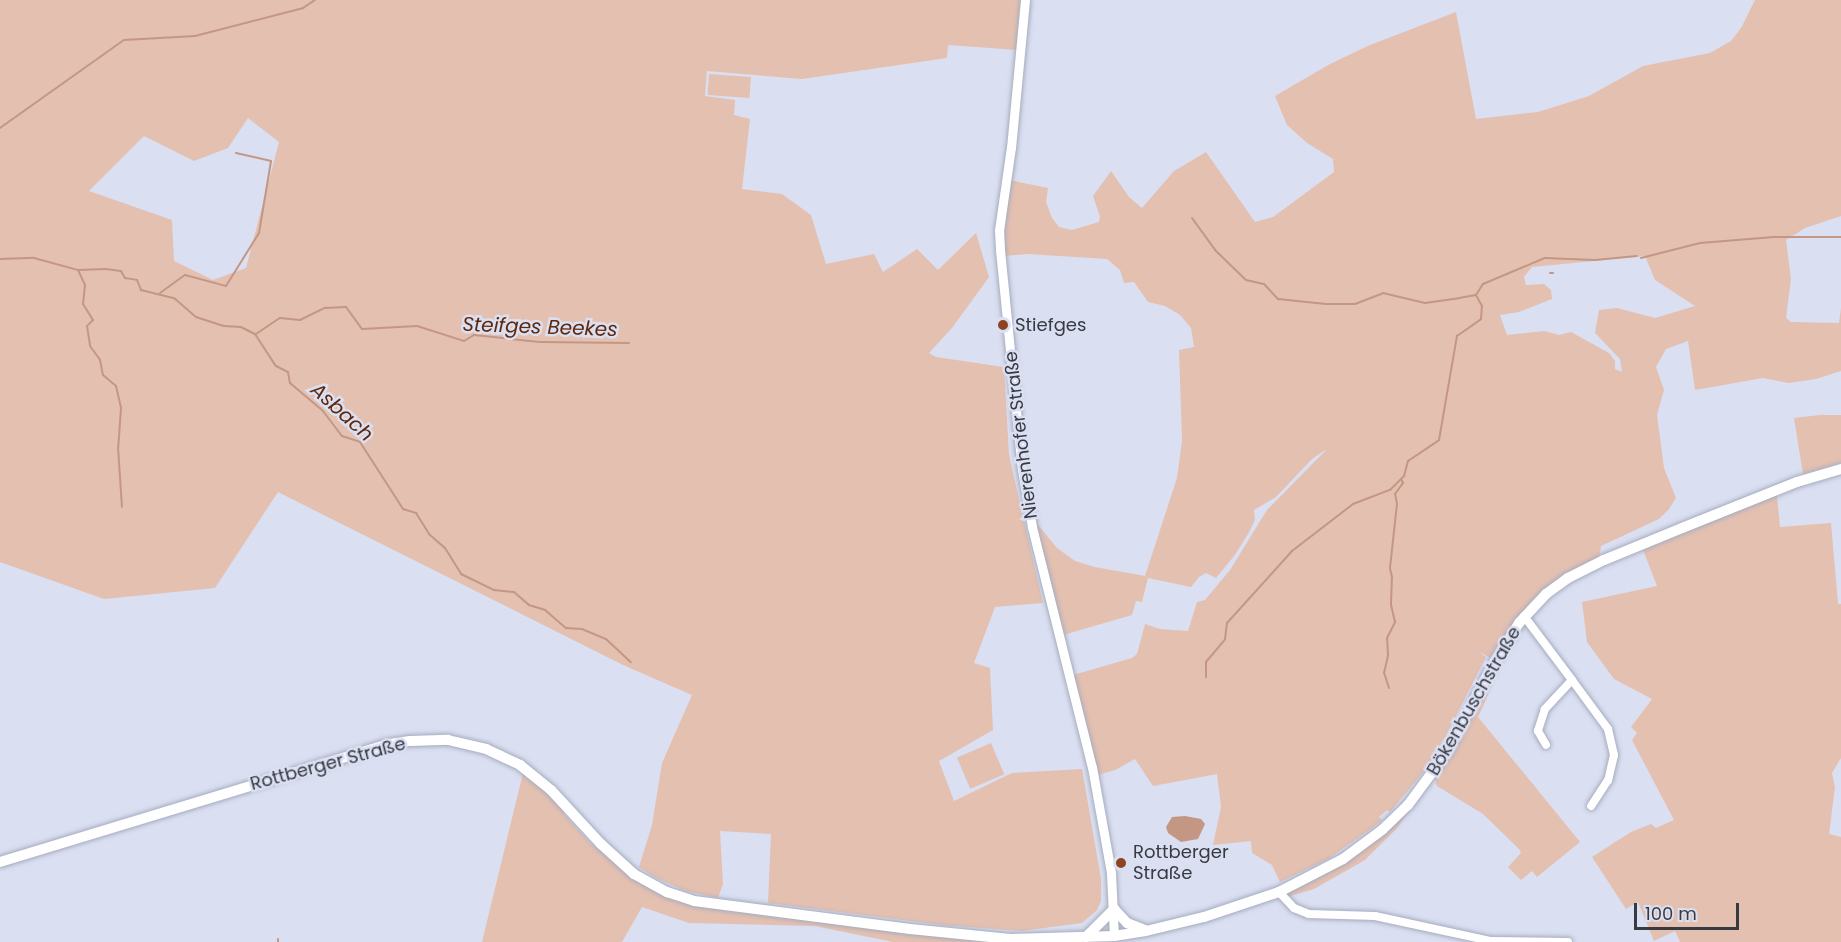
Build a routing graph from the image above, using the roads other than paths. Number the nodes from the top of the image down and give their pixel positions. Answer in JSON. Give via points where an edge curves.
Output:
{"nodes":[{"id":1,"x":1025,"y":0,"type":"edge"},
{"id":2,"x":1841,"y":469,"type":"edge"},
{"id":3,"x":1524,"y":616,"type":"junction"},
{"id":4,"x":1572,"y":680,"type":"junction"},
{"id":5,"x":1546,"y":745,"type":"dead end"},
{"id":6,"x":1591,"y":806,"type":"dead end"},
{"id":7,"x":0,"y":862,"type":"edge"},
{"id":8,"x":1279,"y":892,"type":"junction"},
{"id":9,"x":1114,"y":909,"type":"junction"},
{"id":10,"x":1146,"y":931,"type":"junction"},
{"id":11,"x":1113,"y":939,"type":"edge"},
{"id":12,"x":1089,"y":940,"type":"edge"},
{"id":13,"x":1568,"y":942,"type":"edge"}],
"edges":[{"from":1,"to":9,"type":"street","name":"Nierenhofer Straße","via":[[1000,250],[1032,527],[1092,767]]},
{"from":2,"to":3,"type":"main road","name":"Bökenbuschstraße","via":[[1768,493],[1604,560],[1557,586]]},
{"from":3,"to":4,"type":"street"},
{"from":3,"to":8,"type":"main road","name":"Bökenbuschstraße","via":[[1496,659],[1448,751],[1408,805],[1343,859]]},
{"from":4,"to":5,"type":"street","via":[[1545,709],[1538,731]]},
{"from":4,"to":6,"type":"street","via":[[1608,729],[1614,755],[1608,780]]},
{"from":7,"to":12,"type":"main road","name":"Rottberger Straße","via":[[384,745],[448,740],[486,749],[520,765],[551,790],[634,873],[667,892],[694,901],[973,936]]},
{"from":8,"to":10,"type":"main road","name":"Bökenbuschstraße"},
{"from":8,"to":13,"type":"street","via":[[1294,908],[1309,914],[1375,916],[1485,940]]},
{"from":9,"to":10,"type":"main road","via":[[1127,923]]},
{"from":9,"to":11,"type":"street","name":"Nierenhofer Straße"},
{"from":9,"to":12,"type":"main road"},
{"from":10,"to":11,"type":"main road","name":"Bökenbuschstraße"},
{"from":11,"to":12,"type":"main road","name":"Rottberger Straße"}]}
